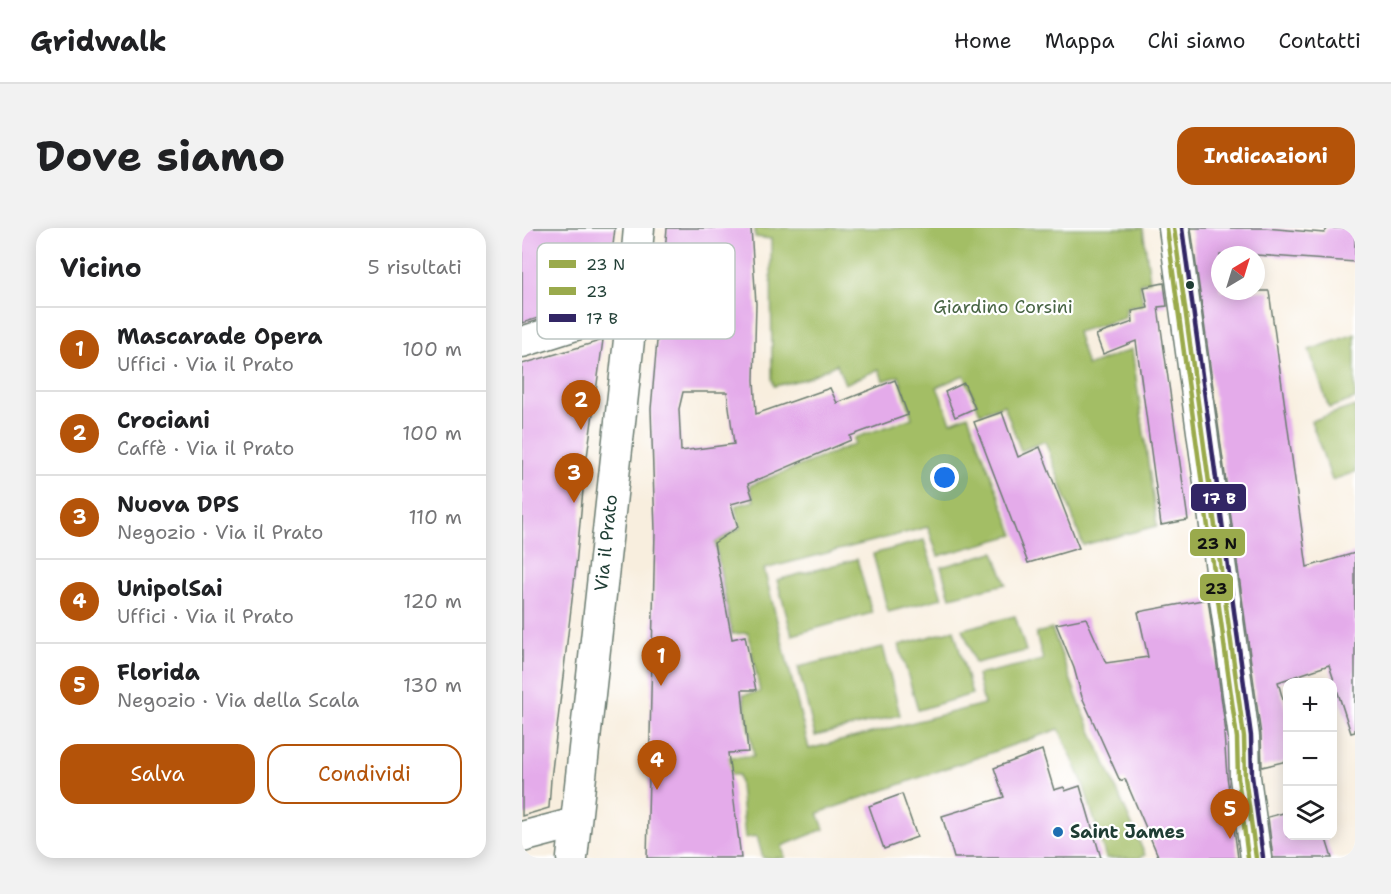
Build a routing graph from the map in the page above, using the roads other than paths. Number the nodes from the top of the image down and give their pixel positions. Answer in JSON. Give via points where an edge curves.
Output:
{"nodes":[{"id":1,"x":639,"y":228,"type":"edge"},
{"id":2,"x":1159,"y":228,"type":"edge"},
{"id":3,"x":1174,"y":228,"type":"edge"},
{"id":4,"x":638,"y":243,"type":"edge"},
{"id":5,"x":537,"y":337,"type":"edge"},
{"id":6,"x":628,"y":339,"type":"edge"},
{"id":7,"x":522,"y":342,"type":"edge"},
{"id":8,"x":1245,"y":777,"type":"junction"},
{"id":9,"x":575,"y":823,"type":"junction"},
{"id":10,"x":522,"y":837,"type":"edge"},
{"id":11,"x":572,"y":858,"type":"edge"},
{"id":12,"x":1256,"y":858,"type":"edge"}],
"edges":[{"from":1,"to":4,"type":"street","name":"Via il Prato"},
{"from":2,"to":8,"type":"street","via":[[1231,741]]},
{"from":3,"to":8,"type":"street","via":[[1243,726]]},
{"from":5,"to":7,"type":"street"},
{"from":6,"to":9,"type":"street","name":"Via il Prato"},
{"from":8,"to":12,"type":"street"},
{"from":9,"to":10,"type":"street"},
{"from":9,"to":11,"type":"street","name":"Via il Prato"}]}
